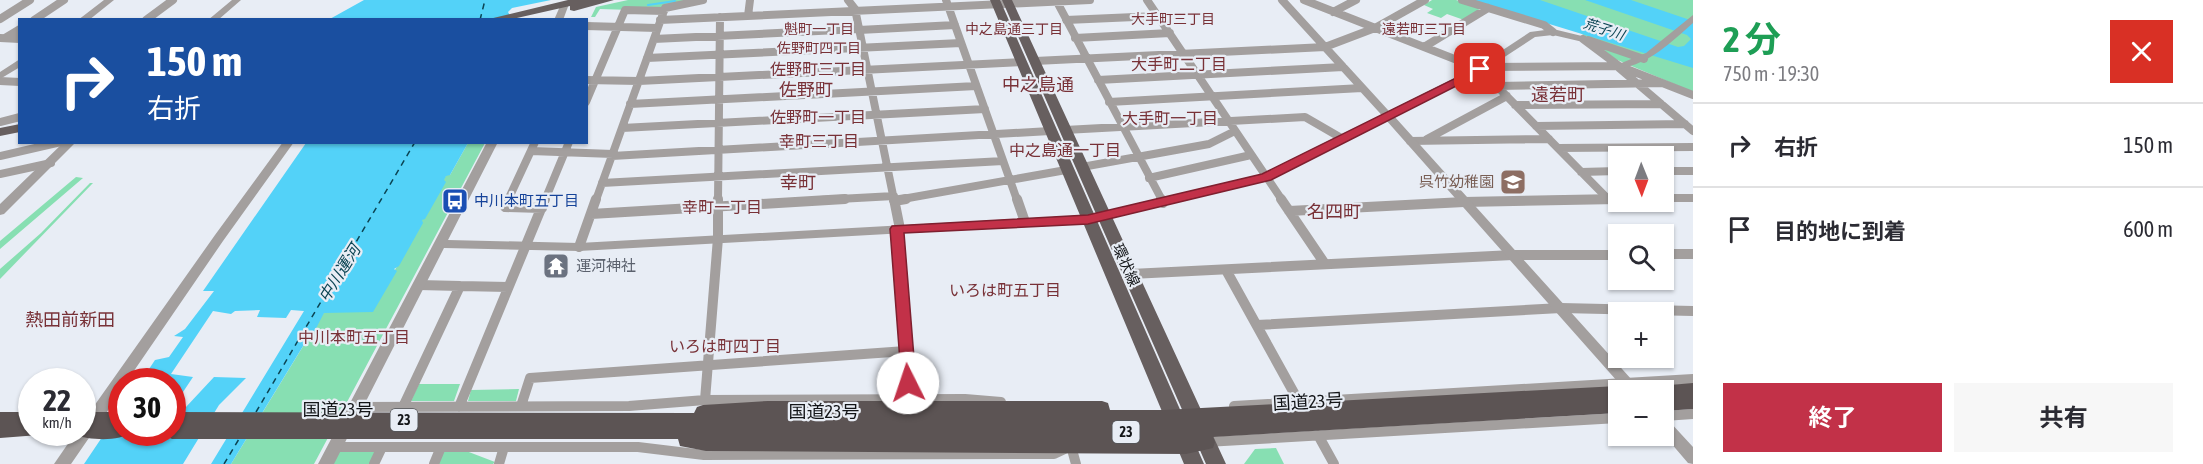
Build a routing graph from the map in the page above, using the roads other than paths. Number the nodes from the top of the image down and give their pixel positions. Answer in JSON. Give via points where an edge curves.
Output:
{"nodes":[{"id":1,"x":30,"y":0,"type":"edge"},
{"id":2,"x":64,"y":0,"type":"edge"},
{"id":3,"x":110,"y":0,"type":"edge"},
{"id":4,"x":173,"y":0,"type":"edge"},
{"id":5,"x":237,"y":0,"type":"edge"},
{"id":6,"x":583,"y":0,"type":"edge"},
{"id":7,"x":609,"y":0,"type":"edge"},
{"id":8,"x":703,"y":0,"type":"edge"},
{"id":9,"x":750,"y":0,"type":"edge"},
{"id":10,"x":848,"y":0,"type":"edge"},
{"id":11,"x":1090,"y":0,"type":"edge"},
{"id":12,"x":1147,"y":0,"type":"edge"},
{"id":13,"x":1282,"y":0,"type":"edge"},
{"id":14,"x":1304,"y":0,"type":"edge"},
{"id":15,"x":1356,"y":0,"type":"edge"},
{"id":16,"x":1425,"y":0,"type":"edge"},
{"id":17,"x":1462,"y":0,"type":"edge"},
{"id":18,"x":1056,"y":1,"type":"edge"},
{"id":19,"x":1002,"y":2,"type":"edge"},
{"id":20,"x":947,"y":3,"type":"edge"},
{"id":21,"x":1488,"y":8,"type":"junction"},
{"id":22,"x":562,"y":11,"type":"edge"},
{"id":23,"x":856,"y":11,"type":"junction"},
{"id":24,"x":540,"y":12,"type":"junction"},
{"id":25,"x":1334,"y":12,"type":"junction"},
{"id":26,"x":748,"y":16,"type":"junction"},
{"id":27,"x":1158,"y":16,"type":"junction"},
{"id":28,"x":720,"y":17,"type":"junction"},
{"id":29,"x":37,"y":18,"type":"edge"},
{"id":30,"x":85,"y":18,"type":"edge"},
{"id":31,"x":149,"y":18,"type":"edge"},
{"id":32,"x":214,"y":18,"type":"edge"},
{"id":33,"x":502,"y":18,"type":"edge"},
{"id":34,"x":524,"y":18,"type":"edge"},
{"id":35,"x":1692,"y":18,"type":"edge"},
{"id":36,"x":0,"y":19,"type":"edge"},
{"id":37,"x":660,"y":20,"type":"junction"},
{"id":38,"x":1066,"y":20,"type":"junction"},
{"id":39,"x":955,"y":25,"type":"junction"},
{"id":40,"x":588,"y":26,"type":"edge"},
{"id":41,"x":618,"y":27,"type":"junction"},
{"id":42,"x":1375,"y":28,"type":"junction"},
{"id":43,"x":859,"y":29,"type":"junction"},
{"id":44,"x":18,"y":30,"type":"edge"},
{"id":45,"x":1553,"y":32,"type":"junction"},
{"id":46,"x":1170,"y":33,"type":"junction"},
{"id":47,"x":720,"y":36,"type":"junction"},
{"id":48,"x":3,"y":38,"type":"edge"},
{"id":49,"x":1075,"y":38,"type":"junction"},
{"id":50,"x":18,"y":39,"type":"edge"},
{"id":51,"x":654,"y":39,"type":"junction"},
{"id":52,"x":1582,"y":39,"type":"junction"},
{"id":53,"x":961,"y":43,"type":"junction"},
{"id":54,"x":1324,"y":47,"type":"junction"},
{"id":55,"x":1424,"y":47,"type":"junction"},
{"id":56,"x":863,"y":48,"type":"junction"},
{"id":57,"x":1184,"y":54,"type":"junction"},
{"id":58,"x":720,"y":55,"type":"junction"},
{"id":59,"x":1647,"y":57,"type":"junction"},
{"id":60,"x":647,"y":58,"type":"junction"},
{"id":61,"x":1086,"y":58,"type":"junction"},
{"id":62,"x":1028,"y":62,"type":"junction"},
{"id":63,"x":18,"y":63,"type":"edge"},
{"id":64,"x":969,"y":65,"type":"junction"},
{"id":65,"x":1618,"y":65,"type":"junction"},
{"id":66,"x":1343,"y":68,"type":"junction"},
{"id":67,"x":1482,"y":68,"type":"junction"},
{"id":68,"x":868,"y":70,"type":"junction"},
{"id":69,"x":1198,"y":75,"type":"junction"},
{"id":70,"x":0,"y":76,"type":"edge"},
{"id":71,"x":720,"y":77,"type":"junction"},
{"id":72,"x":588,"y":80,"type":"edge"},
{"id":73,"x":596,"y":80,"type":"junction"},
{"id":74,"x":1098,"y":80,"type":"junction"},
{"id":75,"x":0,"y":81,"type":"edge"},
{"id":76,"x":639,"y":81,"type":"junction"},
{"id":77,"x":18,"y":82,"type":"edge"},
{"id":78,"x":1662,"y":83,"type":"junction"},
{"id":79,"x":1637,"y":84,"type":"junction"},
{"id":80,"x":976,"y":86,"type":"junction"},
{"id":81,"x":1496,"y":86,"type":"junction"},
{"id":82,"x":1362,"y":88,"type":"junction"},
{"id":83,"x":872,"y":91,"type":"junction"},
{"id":84,"x":1693,"y":95,"type":"edge"},
{"id":85,"x":1212,"y":96,"type":"junction"},
{"id":86,"x":1507,"y":96,"type":"junction"},
{"id":87,"x":588,"y":98,"type":"edge"},
{"id":88,"x":719,"y":99,"type":"junction"},
{"id":89,"x":1109,"y":102,"type":"junction"},
{"id":90,"x":630,"y":104,"type":"junction"},
{"id":91,"x":1661,"y":104,"type":"junction"},
{"id":92,"x":1515,"y":105,"type":"junction"},
{"id":93,"x":985,"y":109,"type":"junction"},
{"id":94,"x":877,"y":115,"type":"junction"},
{"id":95,"x":1388,"y":116,"type":"junction"},
{"id":96,"x":18,"y":118,"type":"edge"},
{"id":97,"x":1229,"y":121,"type":"junction"},
{"id":98,"x":0,"y":122,"type":"edge"},
{"id":99,"x":18,"y":123,"type":"edge"},
{"id":100,"x":719,"y":123,"type":"junction"},
{"id":101,"x":1685,"y":124,"type":"junction"},
{"id":102,"x":1536,"y":126,"type":"junction"},
{"id":103,"x":0,"y":127,"type":"edge"},
{"id":104,"x":1122,"y":127,"type":"junction"},
{"id":105,"x":18,"y":128,"type":"edge"},
{"id":106,"x":622,"y":128,"type":"junction"},
{"id":107,"x":1057,"y":130,"type":"junction"},
{"id":108,"x":1235,"y":131,"type":"junction"},
{"id":109,"x":1693,"y":131,"type":"edge"},
{"id":110,"x":0,"y":132,"type":"edge"},
{"id":111,"x":993,"y":134,"type":"junction"},
{"id":112,"x":1343,"y":139,"type":"junction"},
{"id":113,"x":1549,"y":139,"type":"junction"},
{"id":114,"x":882,"y":140,"type":"junction"},
{"id":115,"x":1410,"y":141,"type":"junction"},
{"id":116,"x":1424,"y":141,"type":"junction"},
{"id":117,"x":52,"y":144,"type":"edge"},
{"id":118,"x":69,"y":144,"type":"edge"},
{"id":119,"x":288,"y":144,"type":"edge"},
{"id":120,"x":492,"y":144,"type":"edge"},
{"id":121,"x":533,"y":147,"type":"edge"},
{"id":122,"x":567,"y":147,"type":"edge"},
{"id":123,"x":1693,"y":147,"type":"edge"},
{"id":124,"x":1558,"y":148,"type":"junction"},
{"id":125,"x":719,"y":150,"type":"junction"},
{"id":126,"x":1251,"y":154,"type":"junction"},
{"id":127,"x":613,"y":155,"type":"junction"},
{"id":128,"x":0,"y":156,"type":"edge"},
{"id":129,"x":1138,"y":157,"type":"junction"},
{"id":130,"x":1003,"y":161,"type":"junction"},
{"id":131,"x":53,"y":163,"type":"junction"},
{"id":132,"x":888,"y":167,"type":"junction"},
{"id":133,"x":1082,"y":167,"type":"junction"},
{"id":134,"x":1066,"y":170,"type":"junction"},
{"id":135,"x":1608,"y":171,"type":"edge"},
{"id":136,"x":1674,"y":171,"type":"edge"},
{"id":137,"x":1693,"y":171,"type":"edge"},
{"id":138,"x":1581,"y":172,"type":"junction"},
{"id":139,"x":0,"y":174,"type":"edge"},
{"id":140,"x":718,"y":177,"type":"junction"},
{"id":141,"x":1266,"y":177,"type":"junction"},
{"id":142,"x":1149,"y":178,"type":"junction"},
{"id":143,"x":1010,"y":180,"type":"junction"},
{"id":144,"x":602,"y":183,"type":"junction"},
{"id":145,"x":1608,"y":194,"type":"edge"},
{"id":146,"x":894,"y":198,"type":"junction"},
{"id":147,"x":1674,"y":198,"type":"edge"},
{"id":148,"x":1693,"y":198,"type":"edge"},
{"id":149,"x":1608,"y":199,"type":"edge"},
{"id":150,"x":1464,"y":202,"type":"junction"},
{"id":151,"x":1163,"y":203,"type":"junction"},
{"id":152,"x":718,"y":206,"type":"junction"},
{"id":153,"x":542,"y":208,"type":"junction"},
{"id":154,"x":0,"y":211,"type":"edge"},
{"id":155,"x":1289,"y":211,"type":"junction"},
{"id":156,"x":591,"y":214,"type":"junction"},
{"id":157,"x":1104,"y":216,"type":"junction"},
{"id":158,"x":1088,"y":219,"type":"junction"},
{"id":159,"x":1024,"y":222,"type":"junction"},
{"id":160,"x":899,"y":229,"type":"junction"},
{"id":161,"x":718,"y":238,"type":"junction"},
{"id":162,"x":441,"y":243,"type":"junction"},
{"id":163,"x":526,"y":246,"type":"junction"},
{"id":164,"x":579,"y":247,"type":"junction"},
{"id":165,"x":1674,"y":254,"type":"edge"},
{"id":166,"x":1693,"y":254,"type":"edge"},
{"id":167,"x":1513,"y":255,"type":"junction"},
{"id":168,"x":1608,"y":255,"type":"edge"},
{"id":169,"x":1325,"y":264,"type":"junction"},
{"id":170,"x":1226,"y":270,"type":"junction"},
{"id":171,"x":1131,"y":274,"type":"junction"},
{"id":172,"x":419,"y":285,"type":"junction"},
{"id":173,"x":460,"y":286,"type":"junction"},
{"id":174,"x":508,"y":287,"type":"junction"},
{"id":175,"x":1561,"y":308,"type":"junction"},
{"id":176,"x":1693,"y":311,"type":"edge"},
{"id":177,"x":1257,"y":325,"type":"junction"},
{"id":178,"x":906,"y":351,"type":"junction"},
{"id":179,"x":709,"y":365,"type":"junction"},
{"id":180,"x":1693,"y":379,"type":"edge"},
{"id":181,"x":1620,"y":380,"type":"edge"},
{"id":182,"x":1674,"y":382,"type":"edge"},
{"id":183,"x":1608,"y":390,"type":"edge"},
{"id":184,"x":1608,"y":390,"type":"edge"},
{"id":185,"x":1693,"y":390,"type":"edge"},
{"id":186,"x":1674,"y":391,"type":"edge"},
{"id":187,"x":705,"y":400,"type":"junction"},
{"id":188,"x":909,"y":400,"type":"junction"},
{"id":189,"x":1299,"y":402,"type":"junction"},
{"id":190,"x":1693,"y":402,"type":"edge"},
{"id":191,"x":1674,"y":403,"type":"edge"},
{"id":192,"x":459,"y":406,"type":"junction"},
{"id":193,"x":521,"y":406,"type":"junction"},
{"id":194,"x":356,"y":407,"type":"junction"},
{"id":195,"x":403,"y":407,"type":"junction"},
{"id":196,"x":1608,"y":407,"type":"edge"},
{"id":197,"x":1057,"y":408,"type":"junction"},
{"id":198,"x":1168,"y":408,"type":"junction"},
{"id":199,"x":1190,"y":410,"type":"junction"},
{"id":200,"x":1693,"y":414,"type":"edge"},
{"id":201,"x":1674,"y":415,"type":"edge"},
{"id":202,"x":0,"y":419,"type":"edge"},
{"id":203,"x":18,"y":419,"type":"edge"},
{"id":204,"x":186,"y":419,"type":"edge"},
{"id":205,"x":1608,"y":419,"type":"edge"},
{"id":206,"x":634,"y":426,"type":"junction"},
{"id":207,"x":0,"y":430,"type":"edge"},
{"id":208,"x":18,"y":430,"type":"edge"},
{"id":209,"x":186,"y":430,"type":"edge"},
{"id":210,"x":1318,"y":435,"type":"junction"},
{"id":211,"x":1674,"y":436,"type":"edge"},
{"id":212,"x":1206,"y":442,"type":"junction"},
{"id":213,"x":1186,"y":446,"type":"junction"},
{"id":214,"x":335,"y":447,"type":"junction"},
{"id":215,"x":382,"y":447,"type":"junction"},
{"id":216,"x":441,"y":447,"type":"junction"},
{"id":217,"x":504,"y":447,"type":"junction"},
{"id":218,"x":1073,"y":455,"type":"edge"},
{"id":219,"x":1693,"y":458,"type":"edge"},
{"id":220,"x":704,"y":460,"type":"edge"},
{"id":221,"x":917,"y":460,"type":"edge"},
{"id":222,"x":62,"y":464,"type":"edge"},
{"id":223,"x":326,"y":464,"type":"edge"},
{"id":224,"x":374,"y":464,"type":"edge"},
{"id":225,"x":434,"y":464,"type":"edge"},
{"id":226,"x":499,"y":464,"type":"edge"},
{"id":227,"x":1194,"y":464,"type":"edge"},
{"id":228,"x":1216,"y":464,"type":"edge"},
{"id":229,"x":1334,"y":464,"type":"edge"}],
"edges":[{"from":1,"to":36,"type":"street"},
{"from":2,"to":29,"type":"street"},
{"from":3,"to":30,"type":"street"},
{"from":4,"to":31,"type":"street"},
{"from":5,"to":32,"type":"street"},
{"from":6,"to":22,"type":"main road"},
{"from":7,"to":22,"type":"main road"},
{"from":8,"to":37,"type":"street","via":[[665,8]]},
{"from":9,"to":26,"type":"street"},
{"from":10,"to":23,"type":"street"},
{"from":11,"to":18,"type":"street"},
{"from":12,"to":27,"type":"street"},
{"from":13,"to":54,"type":"street"},
{"from":14,"to":25,"type":"street"},
{"from":15,"to":25,"type":"street"},
{"from":16,"to":42,"type":"street"},
{"from":17,"to":21,"type":"street"},
{"from":18,"to":19,"type":"street"},
{"from":18,"to":38,"type":"street"},
{"from":19,"to":20,"type":"street"},
{"from":19,"to":62,"type":"main road","name":"環状線"},
{"from":20,"to":23,"type":"street"},
{"from":20,"to":39,"type":"street"},
{"from":21,"to":45,"type":"street","via":[[1544,25]]},
{"from":21,"to":55,"type":"street"},
{"from":22,"to":24,"type":"main road"},
{"from":23,"to":26,"type":"street"},
{"from":23,"to":43,"type":"street"},
{"from":24,"to":33,"type":"main road"},
{"from":24,"to":34,"type":"main road"},
{"from":25,"to":42,"type":"street"},
{"from":26,"to":28,"type":"street"},
{"from":27,"to":38,"type":"street"},
{"from":27,"to":46,"type":"street"},
{"from":28,"to":37,"type":"street"},
{"from":28,"to":47,"type":"street"},
{"from":35,"to":59,"type":"street"},
{"from":37,"to":41,"type":"street"},
{"from":37,"to":41,"type":"street","via":[[626,10]]},
{"from":37,"to":51,"type":"street"},
{"from":38,"to":49,"type":"street"},
{"from":39,"to":43,"type":"street"},
{"from":39,"to":53,"type":"street"},
{"from":40,"to":41,"type":"street"},
{"from":41,"to":73,"type":"street"},
{"from":42,"to":54,"type":"street"},
{"from":42,"to":55,"type":"street"},
{"from":43,"to":47,"type":"street"},
{"from":43,"to":56,"type":"street"},
{"from":44,"to":48,"type":"street"},
{"from":45,"to":52,"type":"street"},
{"from":45,"to":67,"type":"street","via":[[1533,34]]},
{"from":46,"to":49,"type":"street"},
{"from":46,"to":57,"type":"street"},
{"from":47,"to":51,"type":"street"},
{"from":47,"to":58,"type":"street"},
{"from":48,"to":50,"type":"street"},
{"from":49,"to":61,"type":"street"},
{"from":51,"to":60,"type":"street"},
{"from":52,"to":59,"type":"street"},
{"from":52,"to":65,"type":"street"},
{"from":53,"to":56,"type":"street"},
{"from":53,"to":64,"type":"street"},
{"from":54,"to":57,"type":"street"},
{"from":54,"to":66,"type":"street"},
{"from":55,"to":67,"type":"street"},
{"from":56,"to":58,"type":"street"},
{"from":56,"to":68,"type":"street"},
{"from":57,"to":61,"type":"street"},
{"from":57,"to":69,"type":"street"},
{"from":58,"to":60,"type":"street"},
{"from":58,"to":71,"type":"street"},
{"from":59,"to":65,"type":"street","via":[[1633,65]]},
{"from":60,"to":76,"type":"street"},
{"from":61,"to":62,"type":"street"},
{"from":61,"to":74,"type":"street"},
{"from":62,"to":64,"type":"street"},
{"from":62,"to":107,"type":"main road","name":"環状線"},
{"from":63,"to":70,"type":"street"},
{"from":64,"to":68,"type":"street"},
{"from":64,"to":80,"type":"street"},
{"from":65,"to":67,"type":"street"},
{"from":65,"to":78,"type":"street"},
{"from":65,"to":79,"type":"street"},
{"from":66,"to":69,"type":"street"},
{"from":66,"to":82,"type":"street"},
{"from":67,"to":81,"type":"street"},
{"from":67,"to":95,"type":"street"},
{"from":68,"to":71,"type":"street"},
{"from":68,"to":83,"type":"street"},
{"from":69,"to":74,"type":"street"},
{"from":69,"to":85,"type":"street"},
{"from":71,"to":76,"type":"street"},
{"from":71,"to":88,"type":"street"},
{"from":72,"to":73,"type":"street"},
{"from":73,"to":76,"type":"street"},
{"from":73,"to":87,"type":"street"},
{"from":74,"to":89,"type":"street"},
{"from":75,"to":77,"type":"street"},
{"from":76,"to":90,"type":"street"},
{"from":78,"to":79,"type":"street"},
{"from":78,"to":84,"type":"street"},
{"from":79,"to":81,"type":"street"},
{"from":79,"to":91,"type":"street"},
{"from":80,"to":83,"type":"street"},
{"from":80,"to":93,"type":"street"},
{"from":81,"to":86,"type":"street"},
{"from":82,"to":85,"type":"street"},
{"from":82,"to":95,"type":"street"},
{"from":83,"to":88,"type":"street"},
{"from":83,"to":94,"type":"street"},
{"from":85,"to":89,"type":"street"},
{"from":85,"to":97,"type":"street"},
{"from":86,"to":92,"type":"street"},
{"from":86,"to":116,"type":"street"},
{"from":88,"to":90,"type":"street"},
{"from":88,"to":100,"type":"street"},
{"from":89,"to":104,"type":"street"},
{"from":90,"to":106,"type":"street"},
{"from":91,"to":92,"type":"street"},
{"from":91,"to":101,"type":"street"},
{"from":92,"to":102,"type":"street"},
{"from":93,"to":94,"type":"street"},
{"from":93,"to":111,"type":"street"},
{"from":94,"to":100,"type":"street"},
{"from":94,"to":114,"type":"street"},
{"from":95,"to":112,"type":"street"},
{"from":95,"to":115,"type":"street"},
{"from":96,"to":98,"type":"street"},
{"from":97,"to":104,"type":"street"},
{"from":97,"to":108,"type":"street"},
{"from":97,"to":112,"type":"street","via":[[1305,117]]},
{"from":99,"to":103,"type":"main road"},
{"from":100,"to":106,"type":"street"},
{"from":100,"to":125,"type":"street"},
{"from":101,"to":102,"type":"street"},
{"from":101,"to":109,"type":"street"},
{"from":102,"to":113,"type":"street"},
{"from":104,"to":107,"type":"street"},
{"from":104,"to":129,"type":"street"},
{"from":105,"to":110,"type":"main road"},
{"from":106,"to":127,"type":"street"},
{"from":107,"to":111,"type":"street"},
{"from":107,"to":133,"type":"main road","name":"環状線"},
{"from":107,"to":134,"type":"main road","name":"環状線"},
{"from":108,"to":126,"type":"street"},
{"from":108,"to":129,"type":"street","via":[[1209,144]]},
{"from":111,"to":114,"type":"street"},
{"from":111,"to":130,"type":"street"},
{"from":112,"to":141,"type":"street"},
{"from":113,"to":116,"type":"street"},
{"from":113,"to":124,"type":"street"},
{"from":114,"to":125,"type":"street"},
{"from":114,"to":132,"type":"street"},
{"from":115,"to":116,"type":"street"},
{"from":115,"to":150,"type":"street"},
{"from":117,"to":128,"type":"street"},
{"from":118,"to":131,"type":"street"},
{"from":119,"to":222,"type":"street"},
{"from":120,"to":162,"type":"street"},
{"from":121,"to":122,"type":"street"},
{"from":121,"to":153,"type":"street","via":[[505,207]]},
{"from":122,"to":127,"type":"street"},
{"from":122,"to":153,"type":"street"},
{"from":123,"to":124,"type":"street"},
{"from":124,"to":138,"type":"street"},
{"from":125,"to":127,"type":"street"},
{"from":125,"to":140,"type":"street"},
{"from":126,"to":141,"type":"street"},
{"from":126,"to":142,"type":"street"},
{"from":127,"to":144,"type":"street"},
{"from":129,"to":133,"type":"street"},
{"from":129,"to":142,"type":"street"},
{"from":130,"to":132,"type":"street"},
{"from":130,"to":143,"type":"street"},
{"from":131,"to":139,"type":"street"},
{"from":131,"to":154,"type":"street"},
{"from":132,"to":140,"type":"street"},
{"from":132,"to":146,"type":"street"},
{"from":133,"to":157,"type":"main road","name":"環状線"},
{"from":134,"to":143,"type":"street"},
{"from":134,"to":158,"type":"main road","name":"環状線"},
{"from":135,"to":138,"type":"street"},
{"from":136,"to":137,"type":"street"},
{"from":138,"to":145,"type":"street"},
{"from":140,"to":144,"type":"street"},
{"from":140,"to":152,"type":"street"},
{"from":141,"to":151,"type":"street"},
{"from":141,"to":155,"type":"street"},
{"from":142,"to":151,"type":"street"},
{"from":143,"to":146,"type":"street"},
{"from":143,"to":159,"type":"street"},
{"from":144,"to":156,"type":"street"},
{"from":146,"to":152,"type":"street"},
{"from":146,"to":160,"type":"street"},
{"from":147,"to":148,"type":"street"},
{"from":149,"to":150,"type":"street"},
{"from":150,"to":155,"type":"street"},
{"from":150,"to":167,"type":"street"},
{"from":151,"to":157,"type":"street"},
{"from":152,"to":156,"type":"street"},
{"from":152,"to":161,"type":"street"},
{"from":153,"to":163,"type":"street"},
{"from":155,"to":169,"type":"street"},
{"from":156,"to":164,"type":"street"},
{"from":157,"to":158,"type":"street"},
{"from":157,"to":171,"type":"main road","name":"環状線"},
{"from":158,"to":159,"type":"street"},
{"from":158,"to":198,"type":"main road","name":"環状線"},
{"from":159,"to":160,"type":"street"},
{"from":160,"to":161,"type":"street"},
{"from":160,"to":178,"type":"street"},
{"from":161,"to":164,"type":"street"},
{"from":161,"to":179,"type":"street"},
{"from":162,"to":163,"type":"street"},
{"from":162,"to":172,"type":"street"},
{"from":163,"to":164,"type":"street"},
{"from":163,"to":174,"type":"street"},
{"from":165,"to":166,"type":"street"},
{"from":167,"to":168,"type":"street"},
{"from":167,"to":169,"type":"street"},
{"from":167,"to":175,"type":"street"},
{"from":169,"to":170,"type":"street"},
{"from":170,"to":171,"type":"street"},
{"from":170,"to":177,"type":"street"},
{"from":171,"to":199,"type":"main road","name":"環状線"},
{"from":172,"to":173,"type":"street"},
{"from":172,"to":194,"type":"street"},
{"from":173,"to":174,"type":"street"},
{"from":173,"to":195,"type":"street"},
{"from":174,"to":192,"type":"street"},
{"from":175,"to":176,"type":"street"},
{"from":175,"to":177,"type":"street"},
{"from":175,"to":181,"type":"street"},
{"from":177,"to":189,"type":"street"},
{"from":178,"to":179,"type":"street"},
{"from":178,"to":188,"type":"street"},
{"from":179,"to":187,"type":"street"},
{"from":179,"to":193,"type":"street","via":[[530,378]]},
{"from":180,"to":182,"type":"street"},
{"from":183,"to":189,"type":"street"},
{"from":184,"to":206,"type":"highway","name":"国道23号","number":"23","via":[[1164,417]]},
{"from":185,"to":186,"type":"highway"},
{"from":187,"to":188,"type":"street"},
{"from":187,"to":193,"type":"street","via":[[629,406]]},
{"from":188,"to":197,"type":"street","via":[[965,399]]},
{"from":189,"to":199,"type":"street"},
{"from":190,"to":191,"type":"highway"},
{"from":192,"to":193,"type":"street"},
{"from":192,"to":195,"type":"street"},
{"from":194,"to":195,"type":"street"},
{"from":194,"to":214,"type":"street"},
{"from":196,"to":206,"type":"highway","name":"国道23号","number":"23","via":[[1168,432]]},
{"from":197,"to":198,"type":"highway"},
{"from":197,"to":206,"type":"highway","via":[[697,412]]},
{"from":198,"to":199,"type":"highway"},
{"from":198,"to":213,"type":"main road","name":"環状線"},
{"from":199,"to":212,"type":"main road","name":"環状線"},
{"from":200,"to":201,"type":"street"},
{"from":202,"to":203,"type":"highway"},
{"from":204,"to":206,"type":"highway","name":"国道23号","number":"23"},
{"from":205,"to":210,"type":"street"},
{"from":206,"to":209,"type":"highway","name":"国道23号","number":"23"},
{"from":206,"to":218,"type":"highway","via":[[706,443],[831,444]]},
{"from":207,"to":208,"type":"highway"},
{"from":210,"to":212,"type":"street"},
{"from":210,"to":229,"type":"street"},
{"from":211,"to":219,"type":"street"},
{"from":212,"to":213,"type":"highway"},
{"from":212,"to":228,"type":"main road","name":"環状線"},
{"from":213,"to":218,"type":"highway"},
{"from":213,"to":227,"type":"main road","name":"環状線"},
{"from":214,"to":215,"type":"street"},
{"from":214,"to":223,"type":"street"},
{"from":215,"to":216,"type":"street"},
{"from":215,"to":224,"type":"street"},
{"from":216,"to":217,"type":"street"},
{"from":216,"to":225,"type":"street"},
{"from":217,"to":220,"type":"street","via":[[638,447]]},
{"from":217,"to":226,"type":"street"},
{"from":218,"to":221,"type":"street"},
{"from":220,"to":221,"type":"street"}]}
